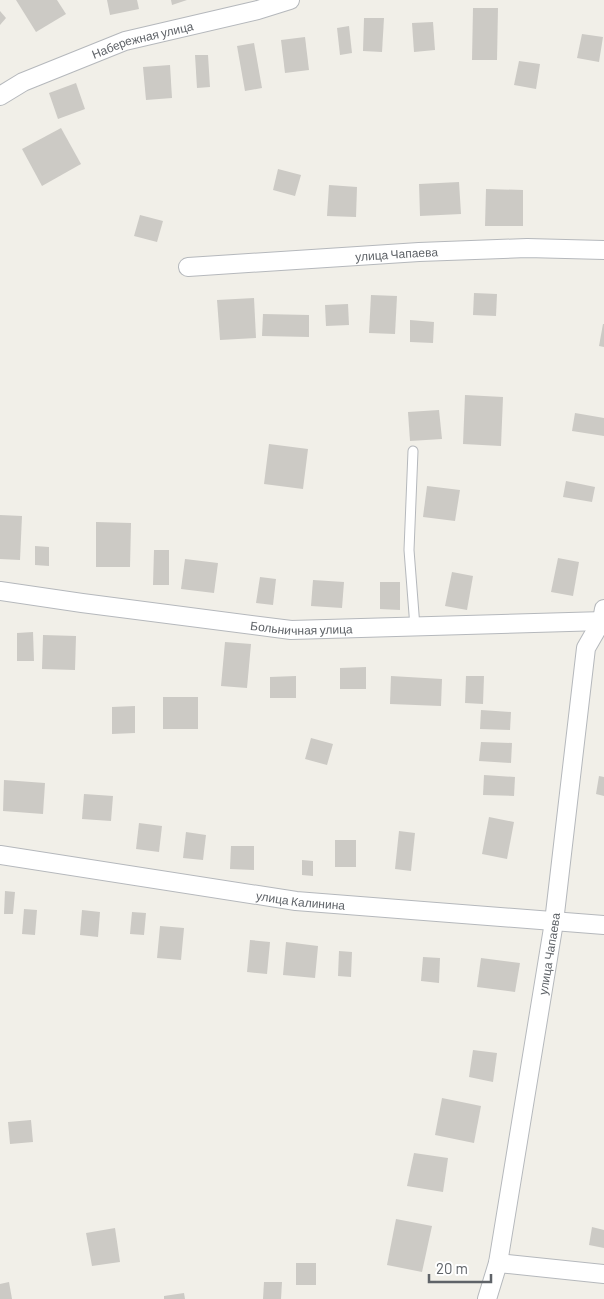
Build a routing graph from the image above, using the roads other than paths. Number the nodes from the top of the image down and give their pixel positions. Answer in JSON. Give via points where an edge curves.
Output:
{"nodes":[{"id":1,"x":290,"y":0,"type":"edge"},
{"id":2,"x":0,"y":96,"type":"edge"},
{"id":3,"x":604,"y":250,"type":"edge"},
{"id":4,"x":188,"y":267,"type":"dead end"},
{"id":5,"x":413,"y":451,"type":"dead end"},
{"id":6,"x":0,"y":591,"type":"edge"},
{"id":7,"x":603,"y":617,"type":"edge"},
{"id":8,"x":415,"y":628,"type":"junction"},
{"id":9,"x":0,"y":855,"type":"edge"},
{"id":10,"x":554,"y":922,"type":"junction"},
{"id":11,"x":604,"y":926,"type":"edge"},
{"id":12,"x":498,"y":1263,"type":"junction"},
{"id":13,"x":604,"y":1274,"type":"edge"},
{"id":14,"x":487,"y":1299,"type":"edge"}],
"edges":[{"from":1,"to":2,"type":"street","name":"Набережная улица","via":[[125,41],[23,82]]},
{"from":3,"to":4,"type":"street","name":"улица Чапаева","via":[[527,248],[419,252]]},
{"from":5,"to":8,"type":"lane","via":[[409,550]]},
{"from":6,"to":8,"type":"street","name":"Больничная улица","via":[[291,630]]},
{"from":7,"to":8,"type":"street","name":"Больничная улица"},
{"from":7,"to":10,"type":"street","name":"улица Чапаева","via":[[586,648]]},
{"from":9,"to":10,"type":"street","name":"улица Калинина","via":[[296,901]]},
{"from":10,"to":11,"type":"street","name":"улица Калинина"},
{"from":10,"to":12,"type":"street","name":"улица Чапаева"},
{"from":12,"to":13,"type":"street"},
{"from":12,"to":14,"type":"street","name":"улица Чапаева"}]}
